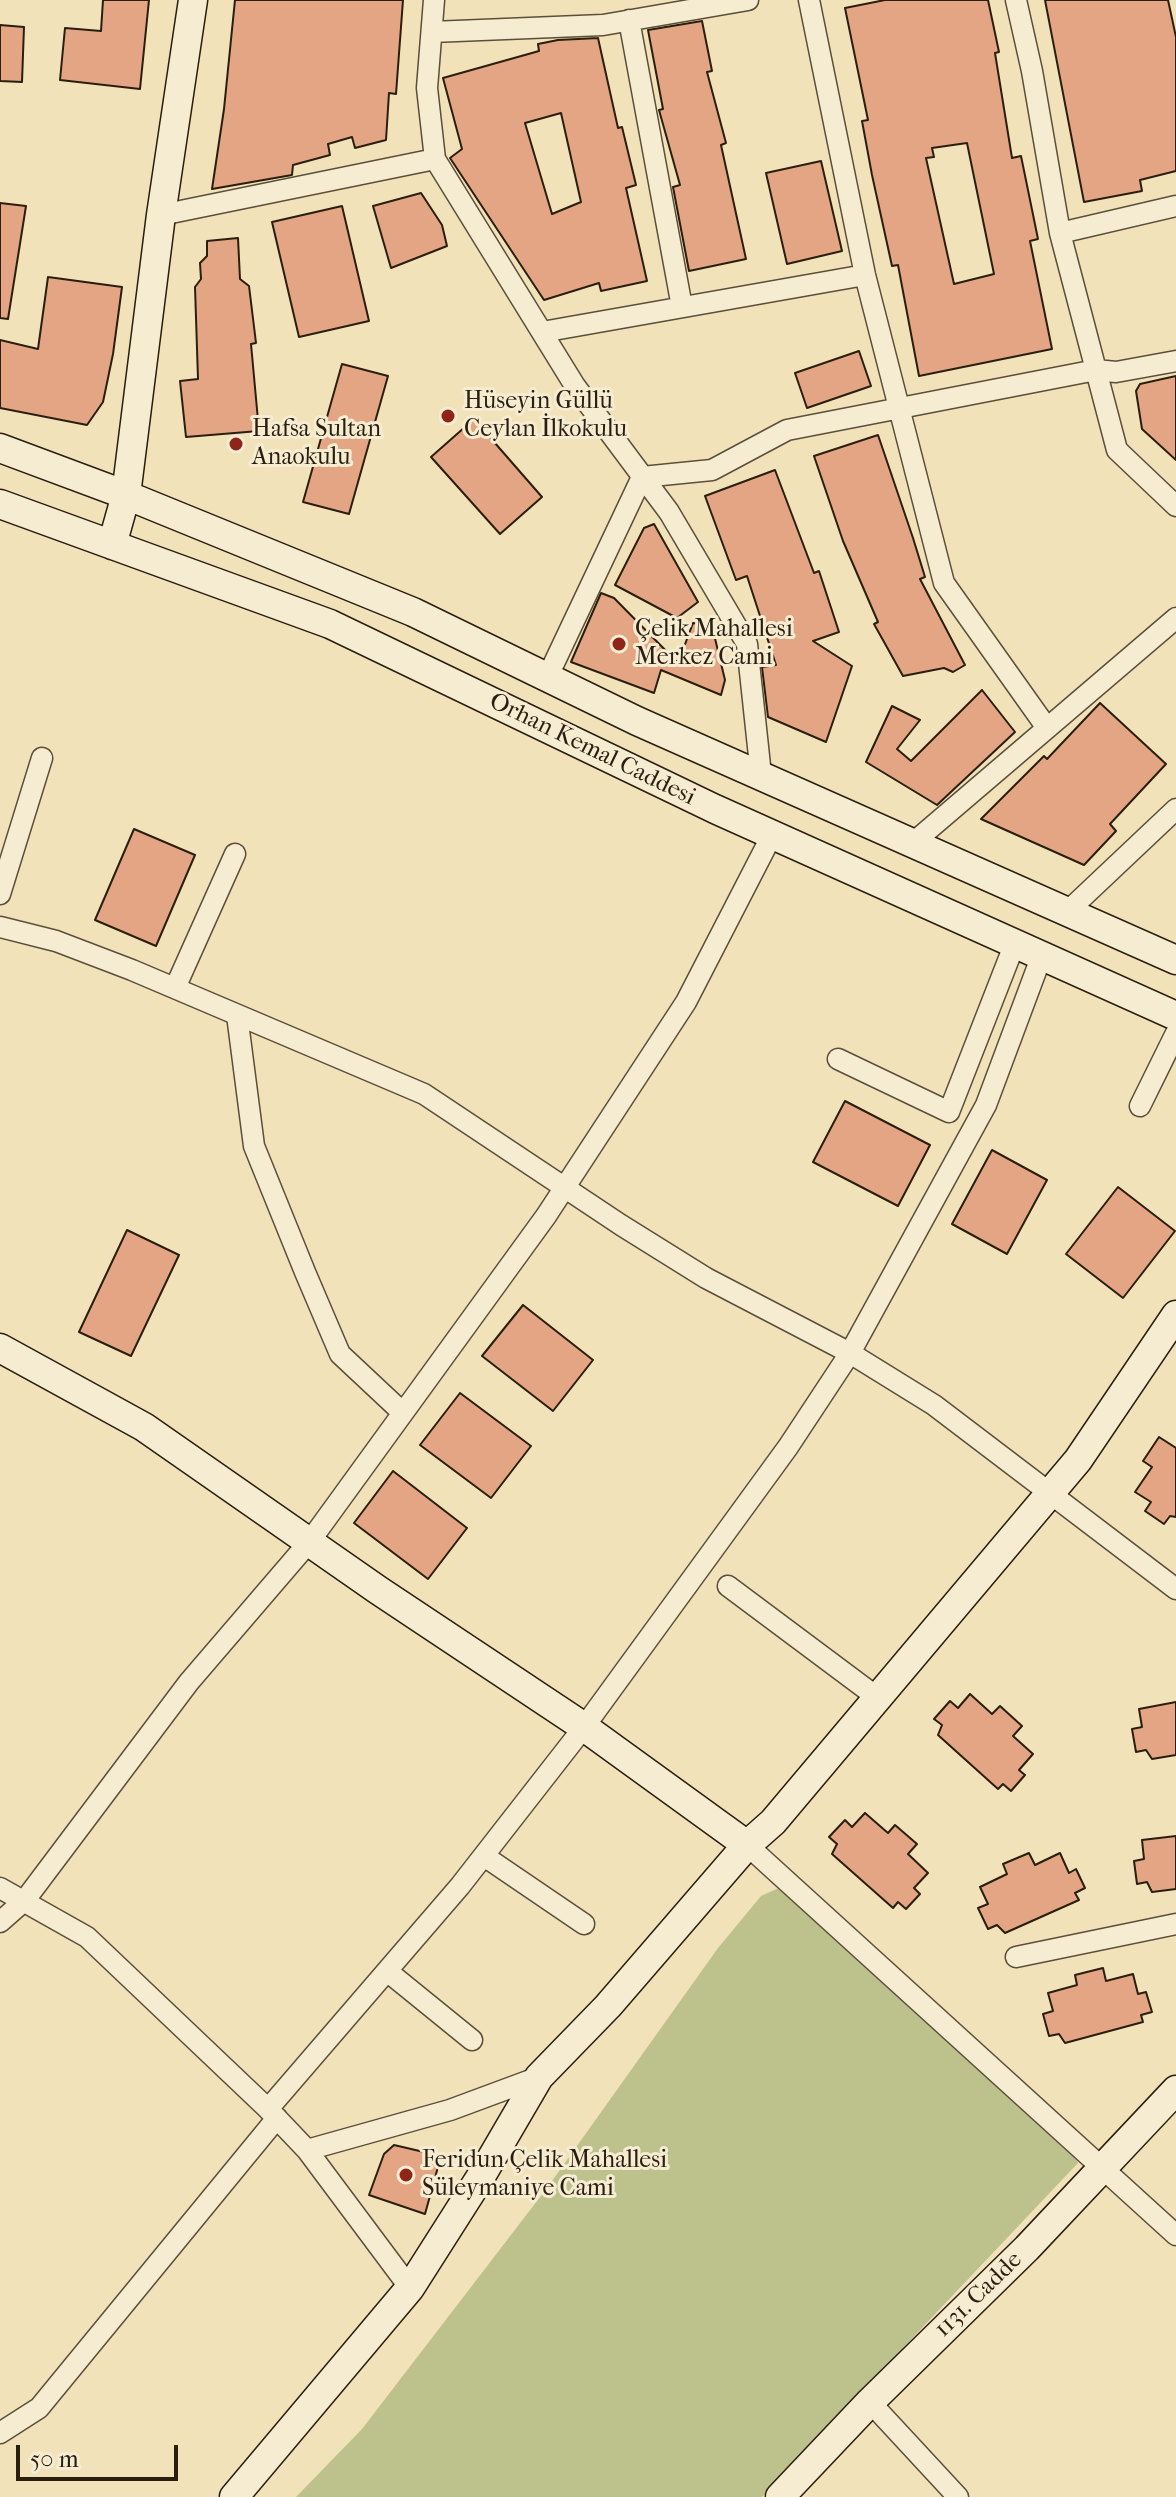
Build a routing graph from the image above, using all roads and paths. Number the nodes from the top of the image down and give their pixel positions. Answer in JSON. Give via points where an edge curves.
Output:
{"nodes":[{"id":1,"x":193,"y":0,"type":"edge"},
{"id":2,"x":434,"y":0,"type":"edge"},
{"id":3,"x":748,"y":0,"type":"edge"},
{"id":4,"x":809,"y":0,"type":"edge"},
{"id":5,"x":1016,"y":0,"type":"edge"},
{"id":6,"x":629,"y":20,"type":"junction"},
{"id":7,"x":432,"y":32,"type":"junction"},
{"id":8,"x":435,"y":159,"type":"junction"},
{"id":9,"x":1176,"y":206,"type":"edge"},
{"id":10,"x":161,"y":215,"type":"junction"},
{"id":11,"x":1060,"y":233,"type":"junction"},
{"id":12,"x":865,"y":275,"type":"junction"},
{"id":13,"x":682,"y":307,"type":"junction"},
{"id":14,"x":542,"y":332,"type":"junction"},
{"id":15,"x":1176,"y":361,"type":"edge"},
{"id":16,"x":1096,"y":370,"type":"junction"},
{"id":17,"x":898,"y":408,"type":"junction"},
{"id":18,"x":0,"y":448,"type":"edge"},
{"id":19,"x":642,"y":477,"type":"junction"},
{"id":20,"x":126,"y":495,"type":"junction"},
{"id":21,"x":0,"y":504,"type":"edge"},
{"id":22,"x":1176,"y":506,"type":"edge"},
{"id":23,"x":112,"y":545,"type":"junction"},
{"id":24,"x":1176,"y":618,"type":"edge"},
{"id":25,"x":547,"y":678,"type":"junction"},
{"id":26,"x":1047,"y":728,"type":"junction"},
{"id":27,"x":42,"y":758,"type":"dead end"},
{"id":28,"x":761,"y":775,"type":"junction"},
{"id":29,"x":1176,"y":809,"type":"edge"},
{"id":30,"x":772,"y":835,"type":"junction"},
{"id":31,"x":914,"y":842,"type":"junction"},
{"id":32,"x":235,"y":854,"type":"dead end"},
{"id":33,"x":0,"y":894,"type":"edge"},
{"id":34,"x":1068,"y":911,"type":"junction"},
{"id":35,"x":0,"y":927,"type":"edge"},
{"id":36,"x":1015,"y":943,"type":"junction"},
{"id":37,"x":1042,"y":955,"type":"junction"},
{"id":38,"x":1176,"y":960,"type":"edge"},
{"id":39,"x":175,"y":988,"type":"junction"},
{"id":40,"x":237,"y":1015,"type":"junction"},
{"id":41,"x":1176,"y":1016,"type":"edge"},
{"id":42,"x":1176,"y":1033,"type":"edge"},
{"id":43,"x":838,"y":1059,"type":"dead end"},
{"id":44,"x":1140,"y":1106,"type":"dead end"},
{"id":45,"x":565,"y":1186,"type":"junction"},
{"id":46,"x":1176,"y":1315,"type":"edge"},
{"id":47,"x":0,"y":1348,"type":"edge"},
{"id":48,"x":850,"y":1353,"type":"junction"},
{"id":49,"x":403,"y":1413,"type":"junction"},
{"id":50,"x":1051,"y":1492,"type":"junction"},
{"id":51,"x":310,"y":1541,"type":"junction"},
{"id":52,"x":728,"y":1586,"type":"dead end"},
{"id":53,"x":1176,"y":1589,"type":"edge"},
{"id":54,"x":878,"y":1698,"type":"junction"},
{"id":55,"x":584,"y":1727,"type":"junction"},
{"id":56,"x":747,"y":1845,"type":"junction"},
{"id":57,"x":484,"y":1856,"type":"junction"},
{"id":58,"x":0,"y":1888,"type":"edge"},
{"id":59,"x":25,"y":1900,"type":"junction"},
{"id":60,"x":0,"y":1922,"type":"edge"},
{"id":61,"x":584,"y":1924,"type":"dead end"},
{"id":62,"x":1176,"y":1924,"type":"edge"},
{"id":63,"x":1016,"y":1957,"type":"dead end"},
{"id":64,"x":387,"y":1971,"type":"junction"},
{"id":65,"x":472,"y":2040,"type":"dead end"},
{"id":66,"x":539,"y":2077,"type":"junction"},
{"id":67,"x":1176,"y":2090,"type":"edge"},
{"id":68,"x":272,"y":2113,"type":"junction"},
{"id":69,"x":307,"y":2150,"type":"junction"},
{"id":70,"x":1102,"y":2168,"type":"junction"},
{"id":71,"x":1176,"y":2235,"type":"edge"},
{"id":72,"x":410,"y":2288,"type":"junction"},
{"id":73,"x":870,"y":2402,"type":"junction"},
{"id":74,"x":0,"y":2433,"type":"edge"},
{"id":75,"x":234,"y":2497,"type":"edge"},
{"id":76,"x":780,"y":2497,"type":"edge"},
{"id":77,"x":958,"y":2497,"type":"edge"}],
"edges":[{"from":1,"to":10,"type":"street"},
{"from":2,"to":7,"type":"street"},
{"from":3,"to":6,"type":"street"},
{"from":4,"to":12,"type":"street"},
{"from":5,"to":11,"type":"street"},
{"from":6,"to":7,"type":"street"},
{"from":6,"to":13,"type":"street"},
{"from":7,"to":8,"type":"street","via":[[427,88]]},
{"from":8,"to":10,"type":"street"},
{"from":8,"to":14,"type":"street"},
{"from":9,"to":11,"type":"street"},
{"from":10,"to":20,"type":"street"},
{"from":11,"to":16,"type":"street"},
{"from":12,"to":13,"type":"street"},
{"from":12,"to":17,"type":"street"},
{"from":13,"to":14,"type":"street"},
{"from":14,"to":19,"type":"street"},
{"from":15,"to":16,"type":"street","via":[[1116,372]]},
{"from":16,"to":17,"type":"street"},
{"from":16,"to":22,"type":"street","via":[[1117,450]]},
{"from":17,"to":19,"type":"street","via":[[787,430],[712,470]]},
{"from":17,"to":26,"type":"street","via":[[944,583]]},
{"from":18,"to":20,"type":"street","name":"Orhan Kemal Caddesi"},
{"from":19,"to":25,"type":"street"},
{"from":19,"to":28,"type":"street","via":[[669,512],[747,644]]},
{"from":20,"to":23,"type":"street"},
{"from":20,"to":25,"type":"street","name":"Orhan Kemal Caddesi","via":[[413,612]]},
{"from":21,"to":23,"type":"street","name":"Orhan Kemal Caddesi"},
{"from":23,"to":30,"type":"street","name":"Orhan Kemal Caddesi","via":[[330,624]]},
{"from":24,"to":26,"type":"street"},
{"from":25,"to":28,"type":"street","name":"Orhan Kemal Caddesi"},
{"from":26,"to":31,"type":"street"},
{"from":27,"to":33,"type":"street"},
{"from":28,"to":31,"type":"street","name":"Orhan Kemal Caddesi"},
{"from":29,"to":34,"type":"street"},
{"from":30,"to":36,"type":"street","name":"Orhan Kemal Caddesi"},
{"from":30,"to":45,"type":"street","via":[[686,1002]]},
{"from":31,"to":34,"type":"street","name":"Orhan Kemal Caddesi"},
{"from":32,"to":39,"type":"street"},
{"from":34,"to":38,"type":"street","name":"Orhan Kemal Caddesi"},
{"from":35,"to":39,"type":"street","via":[[56,941]]},
{"from":36,"to":37,"type":"street","name":"Orhan Kemal Caddesi"},
{"from":36,"to":43,"type":"street","via":[[949,1112]]},
{"from":37,"to":41,"type":"street","name":"Orhan Kemal Caddesi"},
{"from":37,"to":48,"type":"street","via":[[986,1105]]},
{"from":39,"to":40,"type":"street"},
{"from":40,"to":45,"type":"street","via":[[424,1094]]},
{"from":40,"to":49,"type":"street","via":[[254,1146],[305,1272],[340,1354]]},
{"from":42,"to":44,"type":"street"},
{"from":45,"to":48,"type":"street","via":[[706,1278]]},
{"from":45,"to":49,"type":"street"},
{"from":46,"to":50,"type":"street"},
{"from":47,"to":51,"type":"street","via":[[144,1427]]},
{"from":48,"to":50,"type":"street","via":[[934,1405]]},
{"from":48,"to":55,"type":"street"},
{"from":49,"to":51,"type":"street"},
{"from":50,"to":53,"type":"street"},
{"from":50,"to":54,"type":"street"},
{"from":51,"to":55,"type":"street"},
{"from":51,"to":59,"type":"street","via":[[189,1682]]},
{"from":52,"to":54,"type":"street"},
{"from":54,"to":56,"type":"street","via":[[773,1822]]},
{"from":55,"to":56,"type":"street"},
{"from":55,"to":57,"type":"street"},
{"from":56,"to":66,"type":"street"},
{"from":56,"to":70,"type":"street"},
{"from":57,"to":61,"type":"street"},
{"from":57,"to":64,"type":"street"},
{"from":58,"to":59,"type":"street"},
{"from":59,"to":60,"type":"street"},
{"from":59,"to":68,"type":"street","via":[[87,1937]]},
{"from":62,"to":63,"type":"street"},
{"from":64,"to":65,"type":"street"},
{"from":64,"to":68,"type":"street"},
{"from":66,"to":69,"type":"street","via":[[450,2110]]},
{"from":66,"to":72,"type":"street"},
{"from":67,"to":70,"type":"street","name":"1131. Cadde"},
{"from":68,"to":69,"type":"street"},
{"from":68,"to":74,"type":"street","via":[[39,2408]]},
{"from":69,"to":72,"type":"street"},
{"from":70,"to":71,"type":"street"},
{"from":70,"to":73,"type":"street","name":"1131. Cadde"},
{"from":72,"to":75,"type":"street"},
{"from":73,"to":76,"type":"street","name":"1131. Cadde"},
{"from":73,"to":77,"type":"street"}]}
